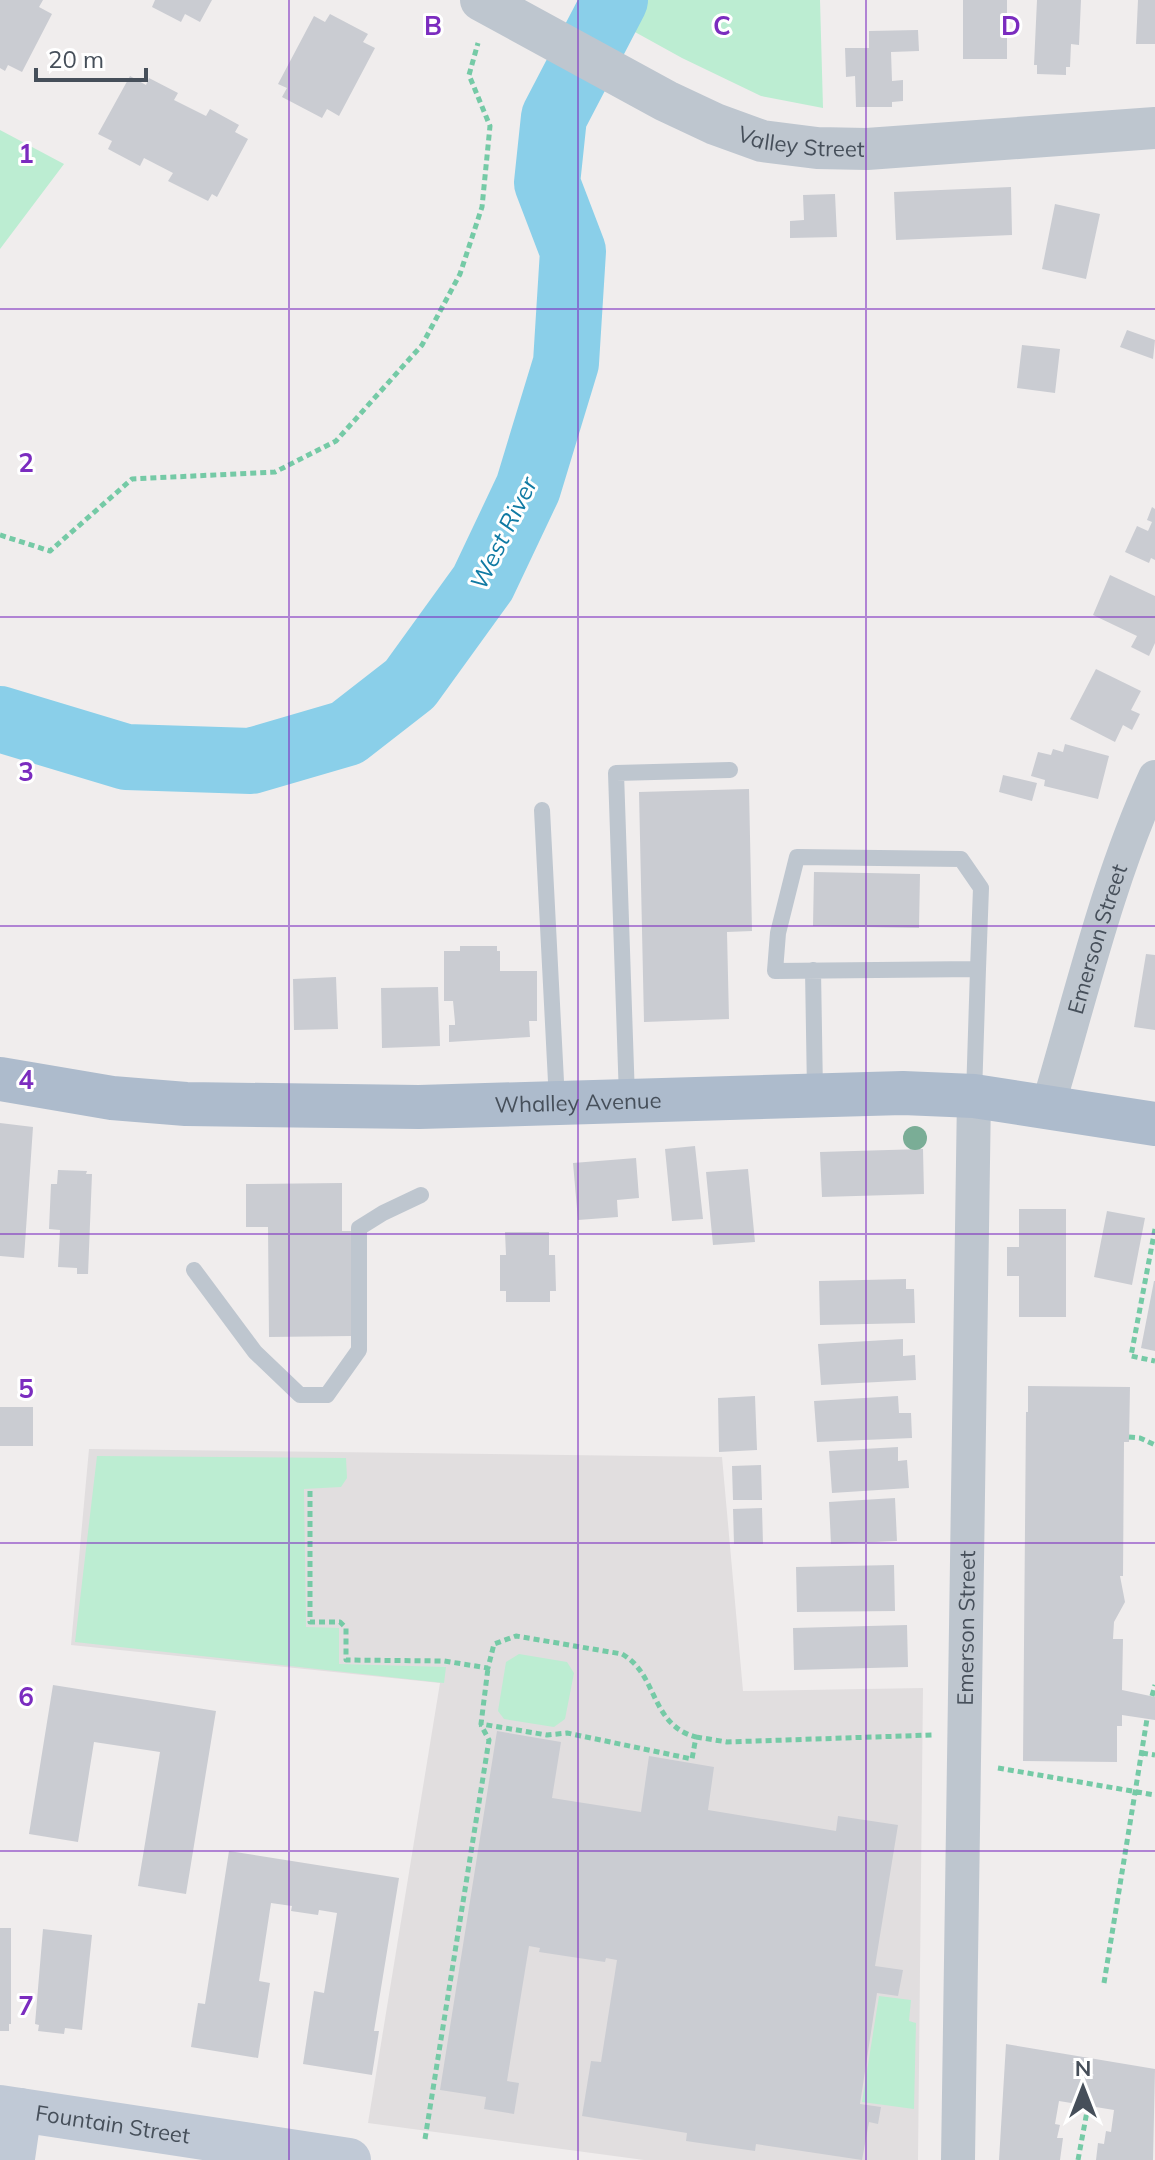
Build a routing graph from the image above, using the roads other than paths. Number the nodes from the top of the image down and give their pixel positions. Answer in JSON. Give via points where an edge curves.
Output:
{"nodes":[{"id":1,"x":481,"y":19,"type":"edge"},
{"id":2,"x":1155,"y":128,"type":"edge"},
{"id":3,"x":730,"y":770,"type":"dead end"},
{"id":4,"x":1155,"y":777,"type":"edge"},
{"id":5,"x":542,"y":810,"type":"dead end"},
{"id":6,"x":978,"y":969,"type":"junction"},
{"id":7,"x":813,"y":970,"type":"junction"},
{"id":8,"x":0,"y":1079,"type":"edge"},
{"id":9,"x":815,"y":1095,"type":"junction"},
{"id":10,"x":974,"y":1096,"type":"junction"},
{"id":11,"x":627,"y":1100,"type":"junction"},
{"id":12,"x":557,"y":1102,"type":"junction"},
{"id":13,"x":1048,"y":1106,"type":"junction"},
{"id":14,"x":1155,"y":1124,"type":"edge"},
{"id":15,"x":421,"y":1195,"type":"dead end"},
{"id":16,"x":194,"y":1270,"type":"dead end"},
{"id":17,"x":10,"y":2109,"type":"edge"},
{"id":18,"x":12,"y":2158,"type":"edge"},
{"id":19,"x":349,"y":2160,"type":"edge"},
{"id":20,"x":958,"y":2160,"type":"edge"}],
"edges":[{"from":1,"to":2,"type":"street","name":"Valley Street","via":[[527,25],[666,101],[762,141],[867,149]]},
{"from":3,"to":11,"type":"lane","via":[[616,773]]},
{"from":4,"to":13,"type":"street","name":"Emerson Street","via":[[1118,867]]},
{"from":5,"to":12,"type":"lane"},
{"from":6,"to":7,"type":"lane"},
{"from":6,"to":7,"type":"lane","via":[[981,888],[961,859],[797,857],[778,933],[775,971]]},
{"from":6,"to":10,"type":"lane"},
{"from":7,"to":9,"type":"lane"},
{"from":8,"to":12,"type":"main road","name":"Whalley Avenue","via":[[186,1104],[419,1107]]},
{"from":9,"to":10,"type":"main road","name":"Whalley Avenue"},
{"from":9,"to":11,"type":"main road","name":"Whalley Avenue"},
{"from":10,"to":13,"type":"main road","name":"Whalley Avenue"},
{"from":10,"to":20,"type":"street","name":"Emerson Street"},
{"from":11,"to":12,"type":"main road","name":"Whalley Avenue"},
{"from":13,"to":14,"type":"main road","name":"Whalley Avenue"},
{"from":15,"to":16,"type":"lane","via":[[359,1228],[359,1350],[327,1395],[300,1395],[255,1352]]},
{"from":17,"to":18,"type":"main road","name":"Fountain Street"},
{"from":17,"to":19,"type":"main road","name":"Fountain Street"}]}
